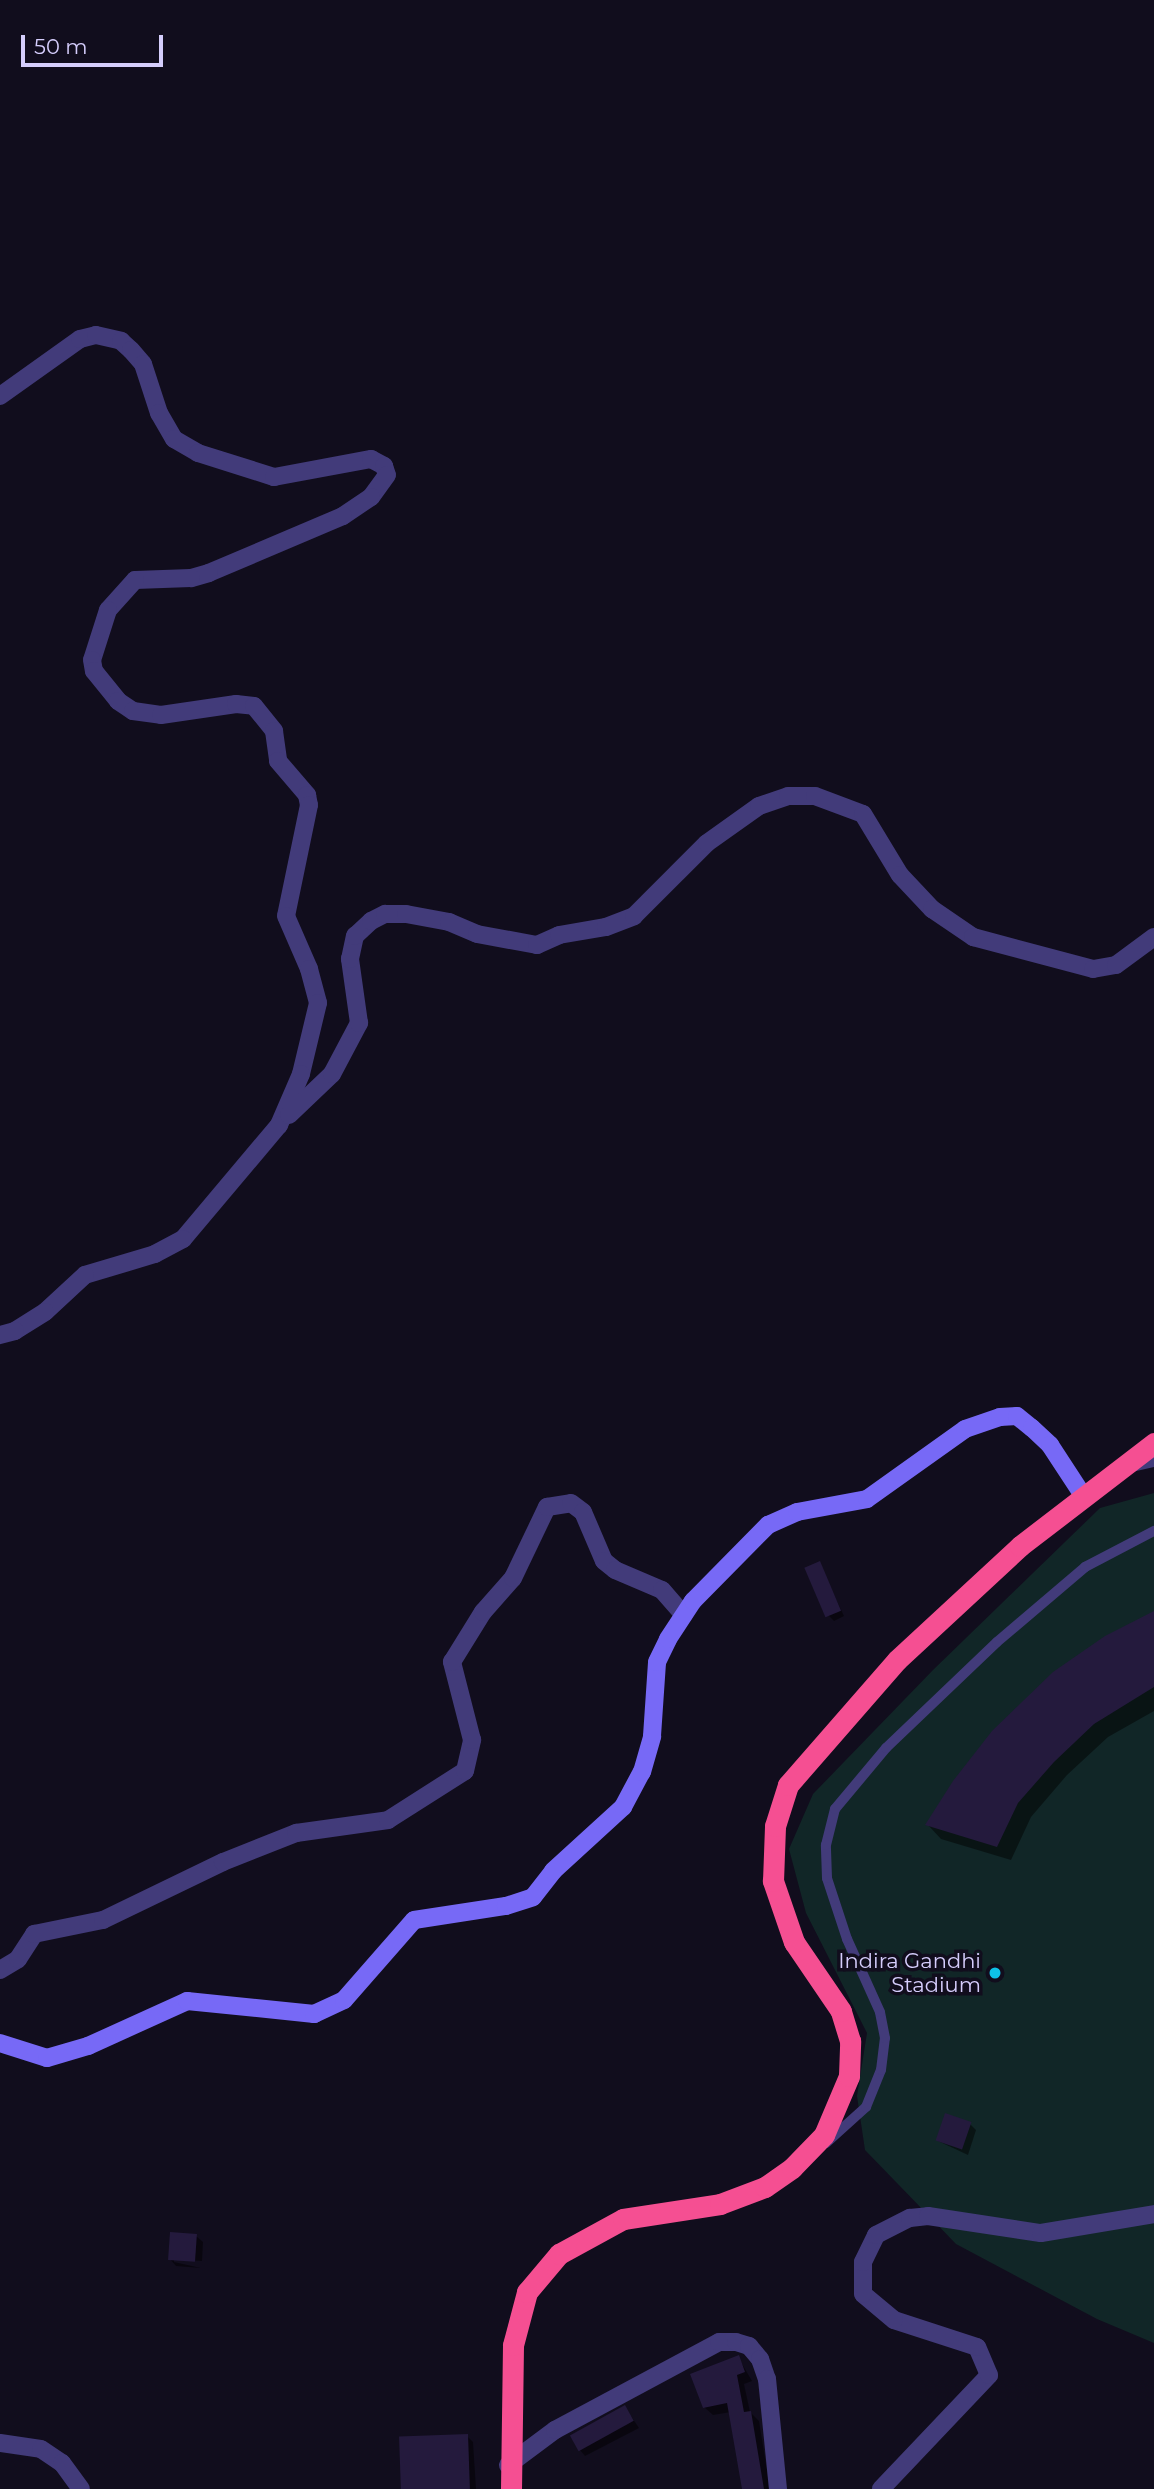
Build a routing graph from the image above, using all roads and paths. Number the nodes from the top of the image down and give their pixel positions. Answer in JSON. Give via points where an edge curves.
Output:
{"nodes":[{"id":1,"x":0,"y":396,"type":"edge"},
{"id":2,"x":1154,"y":937,"type":"edge"},
{"id":3,"x":279,"y":1125,"type":"junction"},
{"id":4,"x":0,"y":1335,"type":"edge"},
{"id":5,"x":1154,"y":1443,"type":"edge"},
{"id":6,"x":1154,"y":1462,"type":"edge"},
{"id":7,"x":1118,"y":1471,"type":"junction"},
{"id":8,"x":1084,"y":1497,"type":"junction"},
{"id":9,"x":1154,"y":1531,"type":"edge"},
{"id":10,"x":684,"y":1615,"type":"junction"},
{"id":11,"x":0,"y":1970,"type":"edge"},
{"id":12,"x":0,"y":2043,"type":"edge"},
{"id":13,"x":808,"y":2155,"type":"junction"},
{"id":14,"x":1154,"y":2214,"type":"edge"},
{"id":15,"x":0,"y":2443,"type":"edge"},
{"id":16,"x":508,"y":2465,"type":"junction"},
{"id":17,"x":81,"y":2489,"type":"edge"},
{"id":18,"x":511,"y":2489,"type":"edge"},
{"id":19,"x":778,"y":2489,"type":"edge"},
{"id":20,"x":881,"y":2489,"type":"edge"}],
"edges":[{"from":1,"to":3,"type":"street","via":[[80,339],[96,335],[121,341],[131,350],[143,365],[159,413],[174,439],[198,453],[274,477],[371,459],[384,466],[387,475],[380,488],[342,516],[191,578],[135,580],[108,610],[92,660],[104,686],[132,711],[161,715],[236,704],[254,706],[274,731],[278,761],[307,795],[304,844],[286,916],[318,1003],[301,1074]]},
{"from":2,"to":3,"type":"street","via":[[1116,965],[1093,969],[973,937],[932,909],[900,875],[863,814],[815,796],[788,796],[759,806],[707,843],[634,916],[606,927],[559,935],[537,945],[406,914],[385,914],[371,920],[355,936],[351,958],[359,1023],[332,1074]]},
{"from":3,"to":4,"type":"street","via":[[184,1239],[155,1254],[85,1275],[46,1312]]},
{"from":5,"to":7,"type":"highway"},
{"from":6,"to":7,"type":"lane"},
{"from":7,"to":8,"type":"highway"},
{"from":8,"to":10,"type":"street","via":[[1050,1445],[1032,1428],[1017,1416],[1000,1418],[965,1429],[867,1499],[797,1511],[768,1525]]},
{"from":8,"to":13,"type":"highway","via":[[1020,1546],[897,1660],[788,1785],[775,1826],[773,1881],[794,1942],[841,2011],[850,2041],[849,2076],[824,2135]]},
{"from":9,"to":13,"type":"lane","via":[[1086,1567],[996,1642],[886,1748],[835,1808],[827,1844],[827,1878],[847,1939],[880,2012],[885,2038],[881,2070],[866,2107],[846,2130]]},
{"from":10,"to":11,"type":"street","via":[[662,1590],[604,1561],[583,1512],[571,1503],[547,1507],[513,1578],[477,1619],[452,1662],[472,1740],[465,1771],[388,1820],[296,1833],[223,1862],[103,1920],[34,1934],[18,1959]]},
{"from":10,"to":12,"type":"street","via":[[657,1662],[652,1736],[642,1772],[622,1807],[553,1871],[533,1897],[506,1906],[414,1920],[344,2000],[314,2014],[187,2001],[88,2046],[47,2058]]},
{"from":13,"to":16,"type":"highway","via":[[765,2187],[720,2204],[623,2219],[559,2254],[527,2292],[513,2345]]},
{"from":14,"to":20,"type":"street","via":[[1041,2233],[928,2216],[910,2218],[876,2235],[863,2262],[863,2294],[894,2320],[977,2347],[989,2375]]},
{"from":15,"to":17,"type":"street","via":[[41,2449],[62,2463]]},
{"from":16,"to":18,"type":"highway"},
{"from":16,"to":19,"type":"street","via":[[555,2430],[719,2342],[736,2342],[749,2346],[760,2359],[767,2379]]}]}
